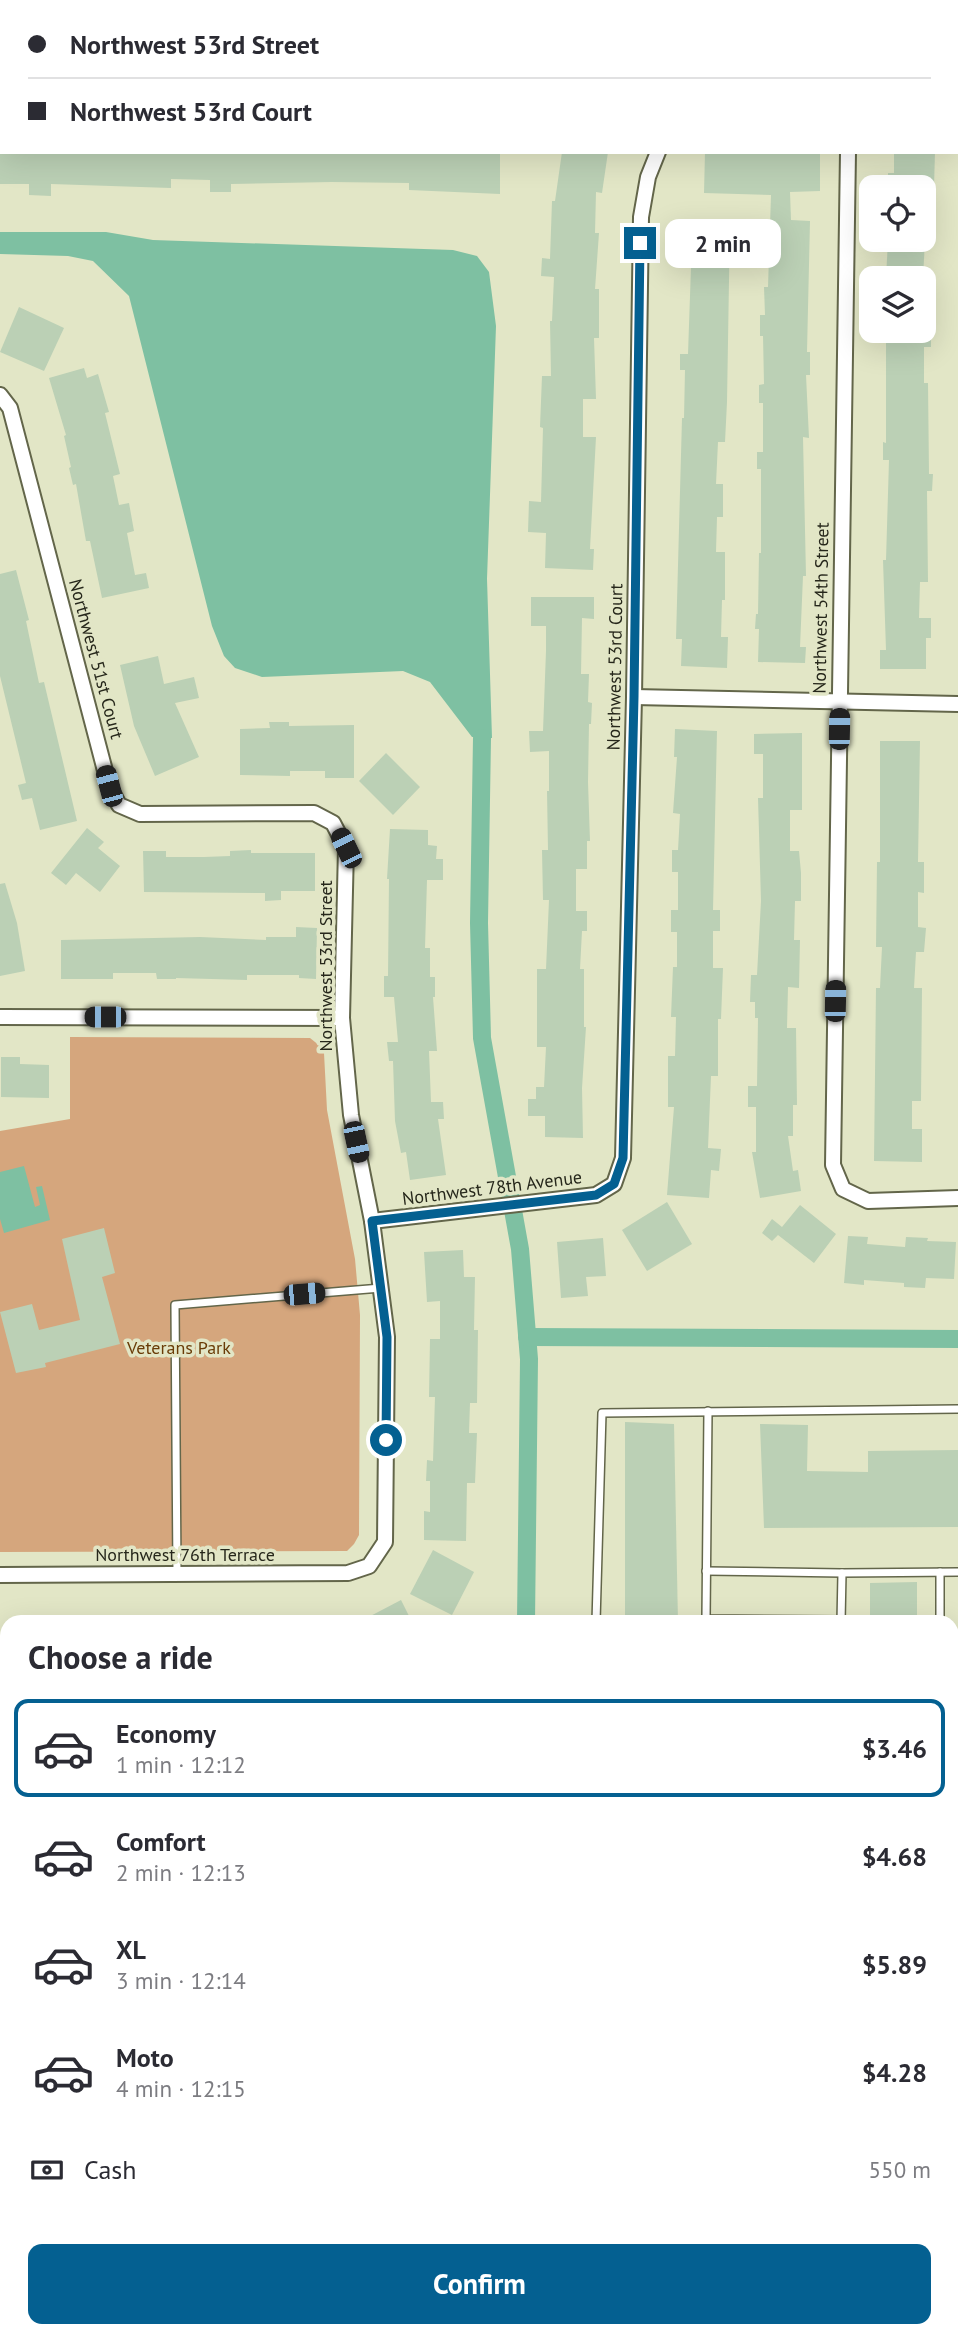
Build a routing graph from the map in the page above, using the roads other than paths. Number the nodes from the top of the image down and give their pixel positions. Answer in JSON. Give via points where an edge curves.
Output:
{"nodes":[{"id":1,"x":657,"y":154,"type":"edge"},
{"id":2,"x":848,"y":154,"type":"edge"},
{"id":3,"x":0,"y":395,"type":"edge"},
{"id":4,"x":634,"y":697,"type":"junction"},
{"id":5,"x":839,"y":702,"type":"junction"},
{"id":6,"x":958,"y":704,"type":"edge"},
{"id":7,"x":333,"y":823,"type":"joint"},
{"id":8,"x":0,"y":1017,"type":"edge"},
{"id":9,"x":342,"y":1018,"type":"junction"},
{"id":10,"x":614,"y":1184,"type":"joint"},
{"id":11,"x":958,"y":1198,"type":"edge"},
{"id":12,"x":372,"y":1221,"type":"junction"},
{"id":13,"x":382,"y":1288,"type":"junction"},
{"id":14,"x":958,"y":1409,"type":"edge"},
{"id":15,"x":708,"y":1411,"type":"junction"},
{"id":16,"x":369,"y":1566,"type":"joint"},
{"id":17,"x":706,"y":1572,"type":"junction"},
{"id":18,"x":940,"y":1572,"type":"junction"},
{"id":19,"x":958,"y":1572,"type":"edge"},
{"id":20,"x":842,"y":1573,"type":"junction"},
{"id":21,"x":177,"y":1574,"type":"junction"},
{"id":22,"x":0,"y":1575,"type":"edge"},
{"id":23,"x":596,"y":1615,"type":"edge"},
{"id":24,"x":706,"y":1615,"type":"edge"},
{"id":25,"x":841,"y":1615,"type":"edge"},
{"id":26,"x":940,"y":1615,"type":"edge"}],
"edges":[{"from":1,"to":4,"type":"street","name":"Northwest 53rd Court","via":[[641,217]]},
{"from":2,"to":5,"type":"street","name":"Northwest 54th Street"},
{"from":3,"to":7,"type":"street","name":"Northwest 51st Court","via":[[10,408],[109,786],[119,804],[140,814],[314,813]]},
{"from":4,"to":5,"type":"street"},
{"from":4,"to":10,"type":"street","name":"Northwest 53rd Court","via":[[623,1158]]},
{"from":5,"to":6,"type":"street"},
{"from":5,"to":11,"type":"street","name":"Northwest 54th Street","via":[[832,1165],[843,1189],[868,1201]]},
{"from":7,"to":9,"type":"street","name":"Northwest 53rd Street","via":[[346,848]]},
{"from":8,"to":9,"type":"street"},
{"from":9,"to":12,"type":"street","name":"Northwest 53rd Street","via":[[351,1115]]},
{"from":10,"to":12,"type":"street","name":"Northwest 78th Avenue","via":[[596,1195]]},
{"from":12,"to":13,"type":"street","name":"Northwest 53rd Street"},
{"from":13,"to":16,"type":"street","name":"Northwest 53rd Street","via":[[387,1337],[385,1542]]},
{"from":13,"to":21,"type":"lane","via":[[175,1305]]},
{"from":14,"to":15,"type":"lane"},
{"from":15,"to":17,"type":"lane"},
{"from":15,"to":23,"type":"lane","via":[[602,1413]]},
{"from":16,"to":21,"type":"street","name":"Northwest 76th Terrace","via":[[348,1573]]},
{"from":17,"to":20,"type":"lane"},
{"from":17,"to":24,"type":"lane"},
{"from":18,"to":19,"type":"lane"},
{"from":18,"to":20,"type":"lane"},
{"from":18,"to":26,"type":"lane"},
{"from":20,"to":25,"type":"lane"},
{"from":21,"to":22,"type":"street","name":"Northwest 76th Terrace"}]}
